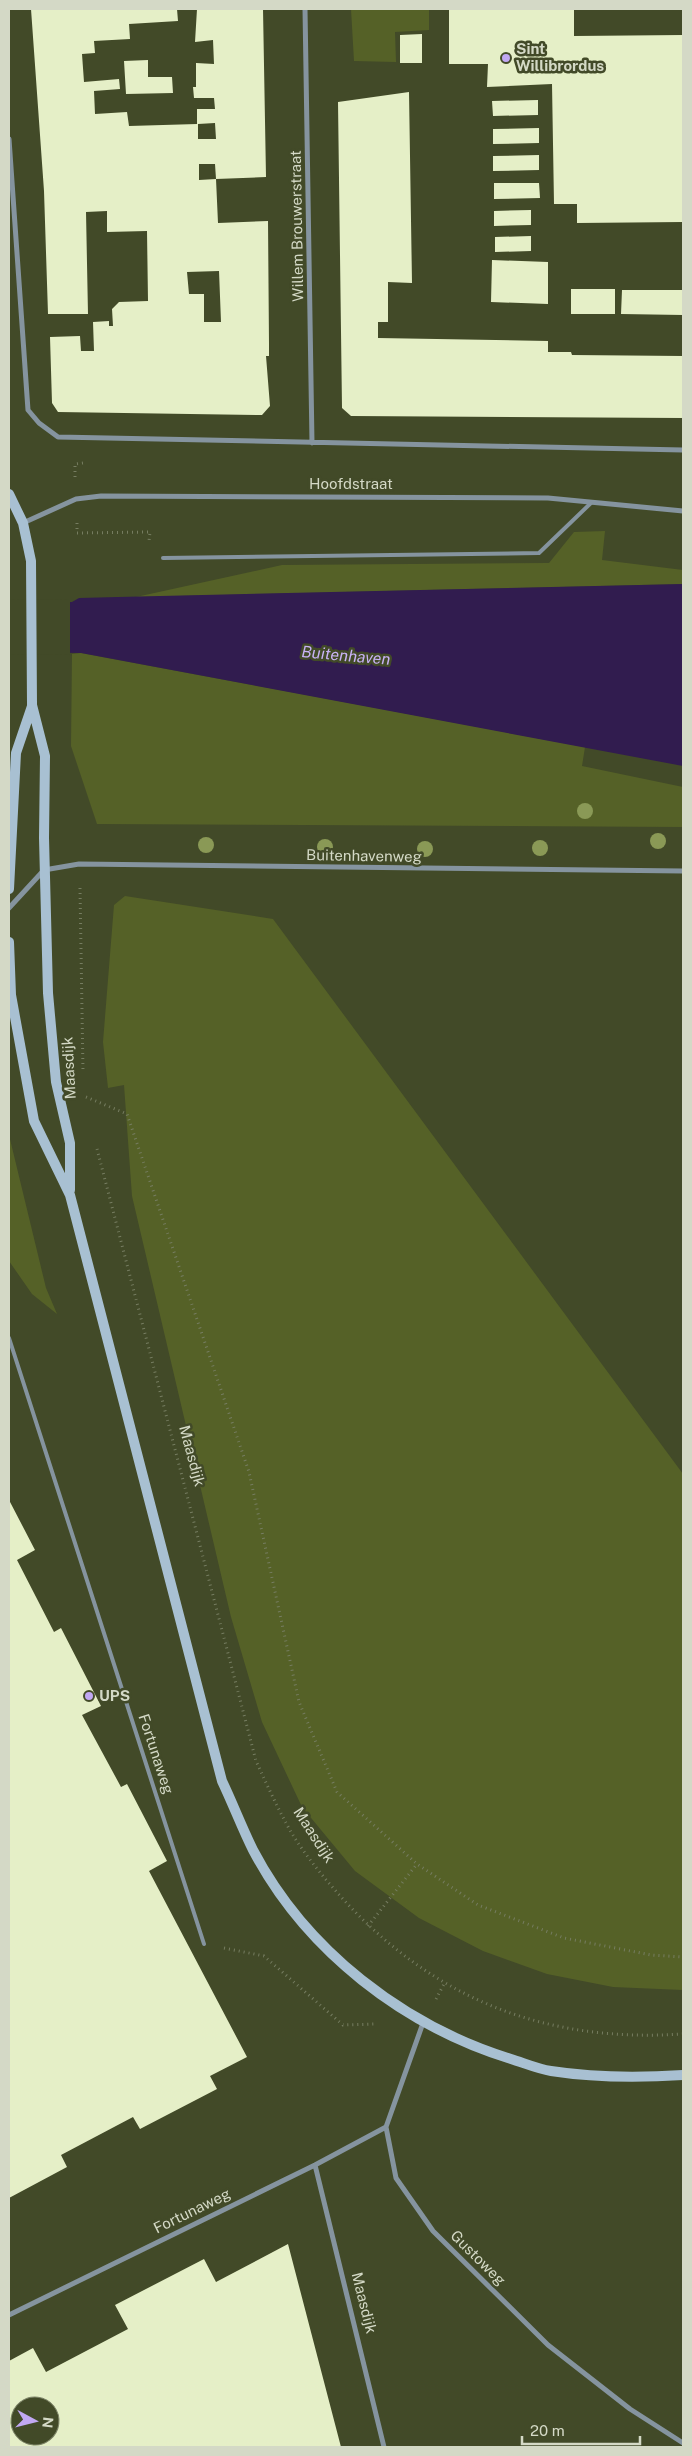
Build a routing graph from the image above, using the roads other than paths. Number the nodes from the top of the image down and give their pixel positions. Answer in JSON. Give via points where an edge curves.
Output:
{"nodes":[{"id":1,"x":305,"y":9,"type":"edge"},
{"id":2,"x":9,"y":139,"type":"edge"},
{"id":3,"x":312,"y":443,"type":"junction"},
{"id":4,"x":683,"y":450,"type":"edge"},
{"id":5,"x":9,"y":494,"type":"edge"},
{"id":6,"x":592,"y":502,"type":"junction"},
{"id":7,"x":683,"y":511,"type":"edge"},
{"id":8,"x":24,"y":523,"type":"junction"},
{"id":9,"x":163,"y":558,"type":"dead end"},
{"id":10,"x":32,"y":705,"type":"junction"},
{"id":11,"x":44,"y":870,"type":"junction"},
{"id":12,"x":683,"y":871,"type":"edge"},
{"id":13,"x":9,"y":889,"type":"edge"},
{"id":14,"x":9,"y":908,"type":"edge"},
{"id":15,"x":9,"y":942,"type":"edge"},
{"id":16,"x":70,"y":1194,"type":"junction"},
{"id":17,"x":9,"y":1338,"type":"edge"},
{"id":18,"x":204,"y":1944,"type":"road end"},
{"id":19,"x":423,"y":2023,"type":"junction"},
{"id":20,"x":683,"y":2075,"type":"edge"},
{"id":21,"x":386,"y":2127,"type":"junction"},
{"id":22,"x":315,"y":2165,"type":"junction"},
{"id":23,"x":9,"y":2315,"type":"edge"},
{"id":24,"x":683,"y":2443,"type":"edge"},
{"id":25,"x":384,"y":2447,"type":"edge"}],
"edges":[{"from":1,"to":3,"type":"street","name":"Willem Brouwerstraat"},
{"from":2,"to":3,"type":"street","via":[[28,410],[39,423],[58,437]]},
{"from":3,"to":4,"type":"street"},
{"from":5,"to":8,"type":"street","name":"Maasdijk"},
{"from":6,"to":7,"type":"street","name":"Hoofdstraat"},
{"from":6,"to":8,"type":"street","name":"Hoofdstraat","via":[[548,498],[101,496],[76,499]]},
{"from":6,"to":9,"type":"lane","via":[[539,553]]},
{"from":8,"to":10,"type":"street","name":"Maasdijk","via":[[31,560]]},
{"from":10,"to":11,"type":"street","name":"Maasdijk","via":[[45,756]]},
{"from":10,"to":13,"type":"street","name":"Maasdijk","via":[[16,753]]},
{"from":11,"to":12,"type":"street","name":"Buitenhavenweg","via":[[79,864]]},
{"from":11,"to":14,"type":"street"},
{"from":11,"to":16,"type":"street","name":"Maasdijk","via":[[48,993],[56,1082],[70,1143]]},
{"from":15,"to":16,"type":"street","name":"Maasdijk","via":[[11,995],[34,1121]]},
{"from":16,"to":19,"type":"street","name":"Maasdijk","via":[[222,1781],[254,1851],[280,1892],[320,1943],[376,1992]]},
{"from":17,"to":18,"type":"lane","name":"Fortunaweg"},
{"from":19,"to":20,"type":"street","name":"Maasdijk","via":[[484,2050],[549,2071],[612,2078]]},
{"from":19,"to":21,"type":"street"},
{"from":21,"to":22,"type":"street","name":"Fortunaweg"},
{"from":21,"to":24,"type":"street","name":"Gustoweg","via":[[396,2178],[433,2231],[548,2345],[630,2409]]},
{"from":22,"to":23,"type":"street","name":"Fortunaweg"},
{"from":22,"to":25,"type":"street","name":"Maasdijk"}]}
